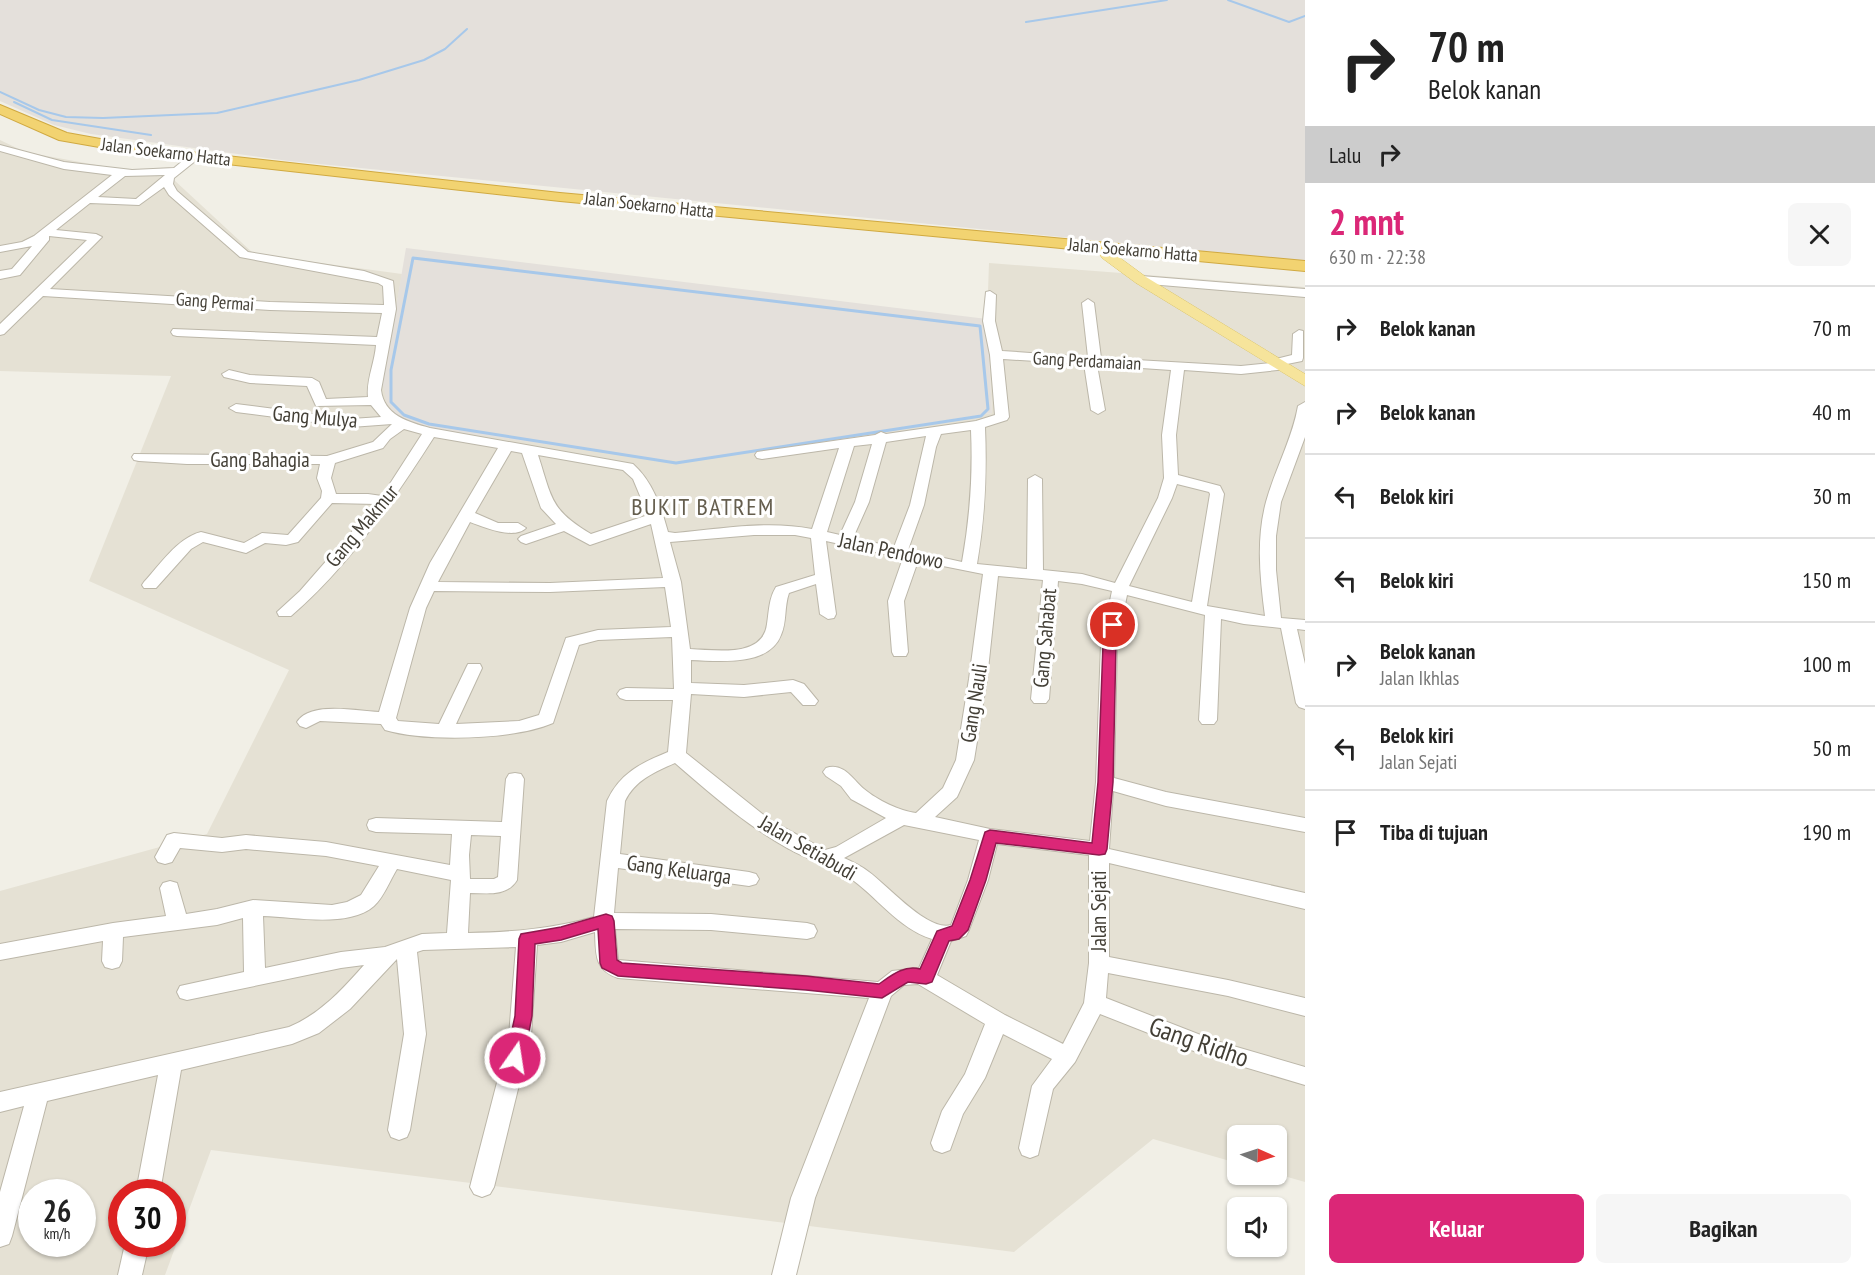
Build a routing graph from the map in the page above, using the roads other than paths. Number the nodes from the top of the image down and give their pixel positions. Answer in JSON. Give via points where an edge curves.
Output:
{"nodes":[{"id":1,"x":0,"y":109,"type":"edge"},
{"id":2,"x":0,"y":118,"type":"edge"},
{"id":3,"x":0,"y":148,"type":"edge"},
{"id":4,"x":193,"y":158,"type":"junction"},
{"id":5,"x":122,"y":173,"type":"junction"},
{"id":6,"x":172,"y":174,"type":"junction"},
{"id":7,"x":89,"y":200,"type":"junction"},
{"id":8,"x":48,"y":232,"type":"junction"},
{"id":9,"x":0,"y":249,"type":"edge"},
{"id":10,"x":1105,"y":252,"type":"junction"},
{"id":11,"x":1135,"y":254,"type":"junction"},
{"id":12,"x":1305,"y":266,"type":"edge"},
{"id":13,"x":1305,"y":273,"type":"edge"},
{"id":14,"x":0,"y":275,"type":"edge"},
{"id":15,"x":1141,"y":279,"type":"junction"},
{"id":16,"x":40,"y":292,"type":"junction"},
{"id":17,"x":1305,"y":293,"type":"edge"},
{"id":18,"x":990,"y":296,"type":"dead end"},
{"id":19,"x":1088,"y":303,"type":"dead end"},
{"id":20,"x":390,"y":309,"type":"junction"},
{"id":21,"x":0,"y":331,"type":"edge"},
{"id":22,"x":177,"y":332,"type":"dead end"},
{"id":23,"x":1299,"y":334,"type":"dead end"},
{"id":24,"x":382,"y":341,"type":"junction"},
{"id":25,"x":996,"y":355,"type":"junction"},
{"id":26,"x":1092,"y":363,"type":"junction"},
{"id":27,"x":1178,"y":367,"type":"junction"},
{"id":28,"x":1294,"y":370,"type":"edge"},
{"id":29,"x":229,"y":374,"type":"dead end"},
{"id":30,"x":377,"y":401,"type":"junction"},
{"id":31,"x":1305,"y":406,"type":"edge"},
{"id":32,"x":236,"y":408,"type":"dead end"},
{"id":33,"x":1098,"y":410,"type":"dead end"},
{"id":34,"x":398,"y":422,"type":"junction"},
{"id":35,"x":978,"y":425,"type":"junction"},
{"id":36,"x":936,"y":430,"type":"junction"},
{"id":37,"x":430,"y":432,"type":"junction"},
{"id":38,"x":881,"y":436,"type":"junction"},
{"id":39,"x":848,"y":442,"type":"junction"},
{"id":40,"x":507,"y":445,"type":"junction"},
{"id":41,"x":528,"y":448,"type":"junction"},
{"id":42,"x":762,"y":455,"type":"dead end"},
{"id":43,"x":140,"y":457,"type":"dead end"},
{"id":44,"x":328,"y":460,"type":"junction"},
{"id":45,"x":1171,"y":478,"type":"junction"},
{"id":46,"x":1035,"y":479,"type":"dead end"},
{"id":47,"x":328,"y":499,"type":"junction"},
{"id":48,"x":386,"y":501,"type":"junction"},
{"id":49,"x":467,"y":515,"type":"junction"},
{"id":50,"x":656,"y":517,"type":"junction"},
{"id":51,"x":566,"y":526,"type":"junction"},
{"id":52,"x":661,"y":535,"type":"junction"},
{"id":53,"x":818,"y":535,"type":"junction"},
{"id":54,"x":845,"y":540,"type":"junction"},
{"id":55,"x":906,"y":554,"type":"junction"},
{"id":56,"x":969,"y":568,"type":"junction"},
{"id":57,"x":991,"y":569,"type":"junction"},
{"id":58,"x":1043,"y":576,"type":"junction"},
{"id":59,"x":824,"y":577,"type":"junction"},
{"id":60,"x":673,"y":582,"type":"junction"},
{"id":61,"x":150,"y":585,"type":"dead end"},
{"id":62,"x":428,"y":586,"type":"junction"},
{"id":63,"x":1121,"y":587,"type":"junction"},
{"id":64,"x":1206,"y":610,"type":"junction"},
{"id":65,"x":285,"y":612,"type":"dead end"},
{"id":66,"x":828,"y":614,"type":"dead end"},
{"id":67,"x":1289,"y":624,"type":"edge"},
{"id":68,"x":680,"y":632,"type":"junction"},
{"id":69,"x":900,"y":652,"type":"dead end"},
{"id":70,"x":682,"y":658,"type":"junction"},
{"id":71,"x":474,"y":668,"type":"dead end"},
{"id":72,"x":683,"y":691,"type":"junction"},
{"id":73,"x":626,"y":694,"type":"dead end"},
{"id":74,"x":1040,"y":699,"type":"dead end"},
{"id":75,"x":809,"y":701,"type":"dead end"},
{"id":76,"x":1305,"y":703,"type":"edge"},
{"id":77,"x":387,"y":718,"type":"junction"},
{"id":78,"x":1208,"y":720,"type":"dead end"},
{"id":79,"x":306,"y":722,"type":"dead end"},
{"id":80,"x":446,"y":729,"type":"junction"},
{"id":81,"x":677,"y":755,"type":"junction"},
{"id":82,"x":832,"y":772,"type":"dead end"},
{"id":83,"x":515,"y":779,"type":"dead end"},
{"id":84,"x":1105,"y":782,"type":"junction"},
{"id":85,"x":910,"y":819,"type":"junction"},
{"id":86,"x":376,"y":825,"type":"dead end"},
{"id":87,"x":1305,"y":825,"type":"edge"},
{"id":88,"x":462,"y":828,"type":"junction"},
{"id":89,"x":512,"y":829,"type":"junction"},
{"id":90,"x":990,"y":836,"type":"junction"},
{"id":91,"x":1099,"y":852,"type":"junction"},
{"id":92,"x":165,"y":857,"type":"dead end"},
{"id":93,"x":821,"y":858,"type":"junction"},
{"id":94,"x":609,"y":860,"type":"junction"},
{"id":95,"x":391,"y":862,"type":"junction"},
{"id":96,"x":749,"y":879,"type":"dead end"},
{"id":97,"x":460,"y":880,"type":"junction"},
{"id":98,"x":170,"y":888,"type":"dead end"},
{"id":99,"x":1305,"y":901,"type":"edge"},
{"id":100,"x":253,"y":908,"type":"junction"},
{"id":101,"x":606,"y":921,"type":"junction"},
{"id":102,"x":178,"y":923,"type":"junction"},
{"id":103,"x":113,"y":931,"type":"junction"},
{"id":104,"x":807,"y":931,"type":"dead end"},
{"id":105,"x":943,"y":936,"type":"junction"},
{"id":106,"x":527,"y":939,"type":"junction"},
{"id":107,"x":457,"y":940,"type":"junction"},
{"id":108,"x":0,"y":952,"type":"edge"},
{"id":109,"x":396,"y":952,"type":"junction"},
{"id":110,"x":112,"y":961,"type":"dead end"},
{"id":111,"x":1099,"y":963,"type":"junction"},
{"id":112,"x":255,"y":978,"type":"junction"},
{"id":113,"x":926,"y":978,"type":"junction"},
{"id":114,"x":882,"y":991,"type":"junction"},
{"id":115,"x":187,"y":992,"type":"dead end"},
{"id":116,"x":1095,"y":1003,"type":"junction"},
{"id":117,"x":1305,"y":1007,"type":"edge"},
{"id":118,"x":997,"y":1021,"type":"junction"},
{"id":119,"x":1066,"y":1056,"type":"junction"},
{"id":120,"x":171,"y":1063,"type":"junction"},
{"id":121,"x":1305,"y":1076,"type":"edge"},
{"id":122,"x":38,"y":1094,"type":"junction"},
{"id":123,"x":0,"y":1102,"type":"edge"},
{"id":124,"x":399,"y":1130,"type":"dead end"},
{"id":125,"x":942,"y":1143,"type":"dead end"},
{"id":126,"x":1030,"y":1148,"type":"dead end"},
{"id":127,"x":151,"y":1179,"type":"edge"},
{"id":128,"x":482,"y":1187,"type":"dead end"},
{"id":129,"x":0,"y":1236,"type":"edge"},
{"id":130,"x":134,"y":1257,"type":"edge"},
{"id":131,"x":130,"y":1275,"type":"edge"},
{"id":132,"x":784,"y":1275,"type":"edge"}],
"edges":[{"from":1,"to":4,"type":"highway","name":"Jalan Soekarno Hatta","via":[[64,137]]},
{"from":2,"to":4,"type":"highway","name":"Jalan Soekarno Hatta","via":[[57,142],[114,152]]},
{"from":3,"to":5,"type":"street","via":[[48,161]]},
{"from":4,"to":6,"type":"street"},
{"from":4,"to":10,"type":"highway","name":"Jalan Soekarno Hatta","via":[[510,197]]},
{"from":5,"to":6,"type":"street"},
{"from":5,"to":7,"type":"street"},
{"from":6,"to":7,"type":"street","via":[[139,202]]},
{"from":6,"to":20,"type":"street","via":[[168,184],[173,193],[241,254],[382,280],[389,284]]},
{"from":7,"to":8,"type":"street"},
{"from":8,"to":9,"type":"street","via":[[25,245]]},
{"from":8,"to":14,"type":"street","via":[[16,272]]},
{"from":8,"to":16,"type":"street","via":[[96,237]]},
{"from":10,"to":11,"type":"highway","name":"Jalan Soekarno Hatta"},
{"from":10,"to":15,"type":"main road"},
{"from":11,"to":12,"type":"highway","name":"Jalan Soekarno Hatta"},
{"from":11,"to":13,"type":"highway","name":"Jalan Soekarno Hatta"},
{"from":11,"to":15,"type":"main road"},
{"from":15,"to":17,"type":"street"},
{"from":15,"to":28,"type":"main road"},
{"from":16,"to":20,"type":"street","name":"Gang Permai"},
{"from":16,"to":21,"type":"street"},
{"from":18,"to":25,"type":"street","via":[[989,321]]},
{"from":19,"to":26,"type":"street"},
{"from":20,"to":24,"type":"street"},
{"from":22,"to":24,"type":"street"},
{"from":23,"to":28,"type":"street"},
{"from":24,"to":30,"type":"street","via":[[382,360],[374,390]]},
{"from":25,"to":26,"type":"street","name":"Gang Perdamaian"},
{"from":25,"to":35,"type":"street","via":[[1002,417]]},
{"from":26,"to":27,"type":"street","name":"Gang Perdamaian"},
{"from":26,"to":33,"type":"street"},
{"from":27,"to":28,"type":"street","name":"Gang Perdamaian"},
{"from":27,"to":45,"type":"street","via":[[1170,435]]},
{"from":29,"to":30,"type":"street","via":[[312,382],[321,403]]},
{"from":30,"to":34,"type":"street"},
{"from":31,"to":67,"type":"street","via":[[1298,442],[1279,486],[1266,542],[1267,576]]},
{"from":32,"to":34,"type":"street","name":"Gang Mulya","via":[[351,423]]},
{"from":34,"to":37,"type":"street"},
{"from":34,"to":44,"type":"street","name":"Gang Bahagia","via":[[378,445]]},
{"from":35,"to":36,"type":"street"},
{"from":35,"to":56,"type":"street","via":[[978,513]]},
{"from":36,"to":38,"type":"street"},
{"from":36,"to":55,"type":"street"},
{"from":37,"to":40,"type":"street"},
{"from":37,"to":48,"type":"street","name":"Gang Makmur"},
{"from":38,"to":39,"type":"street"},
{"from":38,"to":54,"type":"street","via":[[862,502]]},
{"from":39,"to":42,"type":"street"},
{"from":39,"to":53,"type":"street"},
{"from":40,"to":41,"type":"street"},
{"from":40,"to":49,"type":"street"},
{"from":41,"to":50,"type":"street","via":[[633,469]]},
{"from":41,"to":51,"type":"street","via":[[548,508]]},
{"from":43,"to":44,"type":"street","name":"Gang Bahagia"},
{"from":44,"to":47,"type":"street","via":[[324,478]]},
{"from":45,"to":63,"type":"street"},
{"from":45,"to":64,"type":"street","via":[[1208,486],[1218,494]]},
{"from":46,"to":58,"type":"street","name":"Gang Sahabat"},
{"from":47,"to":48,"type":"street"},
{"from":47,"to":61,"type":"street","via":[[290,540],[262,538],[246,548],[201,537],[186,546]]},
{"from":48,"to":65,"type":"street","name":"Gang Makmur","via":[[306,594]]},
{"from":49,"to":51,"type":"street","via":[[522,533]]},
{"from":49,"to":62,"type":"street"},
{"from":50,"to":51,"type":"street","via":[[590,540]]},
{"from":50,"to":52,"type":"street"},
{"from":52,"to":53,"type":"street","name":"Jalan Pendowo","via":[[675,538],[782,529]]},
{"from":52,"to":60,"type":"street"},
{"from":53,"to":54,"type":"street","name":"Jalan Pendowo"},
{"from":53,"to":59,"type":"street"},
{"from":54,"to":55,"type":"street","name":"Jalan Pendowo"},
{"from":55,"to":56,"type":"street","name":"Jalan Pendowo"},
{"from":55,"to":69,"type":"street","via":[[896,601]]},
{"from":56,"to":57,"type":"street","name":"Jalan Pendowo"},
{"from":57,"to":58,"type":"street","name":"Jalan Pendowo"},
{"from":57,"to":85,"type":"street","name":"Gang Nauli","via":[[965,760],[950,792]]},
{"from":58,"to":63,"type":"street","name":"Jalan Pendowo"},
{"from":58,"to":74,"type":"street","name":"Gang Sahabat"},
{"from":59,"to":66,"type":"street"},
{"from":59,"to":70,"type":"street","via":[[782,590],[773,634],[768,645],[756,652]]},
{"from":60,"to":62,"type":"street","via":[[580,588]]},
{"from":60,"to":68,"type":"street"},
{"from":62,"to":77,"type":"street","via":[[418,608]]},
{"from":63,"to":64,"type":"street","name":"Jalan Pendowo"},
{"from":63,"to":84,"type":"street","name":"Jalan Sejati","via":[[1109,644]]},
{"from":64,"to":67,"type":"street","name":"Jalan Pendowo"},
{"from":64,"to":78,"type":"street"},
{"from":67,"to":76,"type":"street"},
{"from":68,"to":70,"type":"street"},
{"from":68,"to":80,"type":"street","via":[[608,634],[572,642],[547,719],[496,729]]},
{"from":70,"to":72,"type":"street"},
{"from":71,"to":80,"type":"street"},
{"from":72,"to":73,"type":"street"},
{"from":72,"to":75,"type":"street","via":[[793,686]]},
{"from":72,"to":81,"type":"street"},
{"from":77,"to":79,"type":"street","via":[[316,715]]},
{"from":77,"to":80,"type":"street","via":[[391,726]]},
{"from":81,"to":93,"type":"street","name":"Jalan Setiabudi","via":[[772,831]]},
{"from":81,"to":94,"type":"street","via":[[629,778],[620,789]]},
{"from":82,"to":85,"type":"street","via":[[858,794]]},
{"from":83,"to":89,"type":"street"},
{"from":84,"to":87,"type":"street","via":[[1166,799]]},
{"from":84,"to":91,"type":"street","name":"Jalan Sejati"},
{"from":85,"to":90,"type":"street"},
{"from":85,"to":93,"type":"street","name":"Gang Nauli"},
{"from":86,"to":88,"type":"street"},
{"from":88,"to":89,"type":"street"},
{"from":88,"to":97,"type":"street"},
{"from":89,"to":97,"type":"street","via":[[507,880],[498,886]]},
{"from":90,"to":91,"type":"street"},
{"from":90,"to":105,"type":"street","via":[[959,930]]},
{"from":91,"to":99,"type":"street"},
{"from":91,"to":111,"type":"street","name":"Jalan Sejati"},
{"from":92,"to":95,"type":"street","via":[[176,840],[326,849]]},
{"from":93,"to":105,"type":"street","name":"Jalan Setiabudi","via":[[855,872],[906,915]]},
{"from":94,"to":96,"type":"street","name":"Gang Keluarga"},
{"from":94,"to":101,"type":"street","via":[[603,910]]},
{"from":95,"to":97,"type":"street"},
{"from":95,"to":100,"type":"street","via":[[368,900],[352,909],[332,913]]},
{"from":97,"to":107,"type":"street"},
{"from":98,"to":102,"type":"street"},
{"from":100,"to":102,"type":"street"},
{"from":100,"to":112,"type":"street"},
{"from":101,"to":104,"type":"street","via":[[711,922]]},
{"from":101,"to":106,"type":"street"},
{"from":101,"to":114,"type":"street","via":[[607,958],[614,969]]},
{"from":102,"to":103,"type":"street"},
{"from":103,"to":108,"type":"street"},
{"from":103,"to":110,"type":"street"},
{"from":105,"to":113,"type":"street"},
{"from":106,"to":107,"type":"street"},
{"from":106,"to":128,"type":"street","via":[[520,1036]]},
{"from":107,"to":109,"type":"street","via":[[422,942]]},
{"from":109,"to":112,"type":"street"},
{"from":109,"to":120,"type":"street","via":[[343,1003],[311,1027],[280,1039]]},
{"from":109,"to":124,"type":"street","via":[[415,1034]]},
{"from":111,"to":116,"type":"street","name":"Jalan Sejati"},
{"from":111,"to":117,"type":"street"},
{"from":112,"to":115,"type":"street"},
{"from":113,"to":114,"type":"street","via":[[904,976]]},
{"from":113,"to":118,"type":"street"},
{"from":114,"to":132,"type":"street","via":[[804,1198]]},
{"from":116,"to":119,"type":"street","name":"Jalan Sejati"},
{"from":116,"to":121,"type":"street","name":"Gang Ridho","via":[[1212,1049]]},
{"from":118,"to":119,"type":"street"},
{"from":118,"to":125,"type":"street"},
{"from":119,"to":126,"type":"street","name":"Jalan Sejati","via":[[1043,1086]]},
{"from":120,"to":122,"type":"street"},
{"from":120,"to":127,"type":"street"},
{"from":122,"to":123,"type":"street"},
{"from":122,"to":129,"type":"street"},
{"from":130,"to":131,"type":"street"}]}
